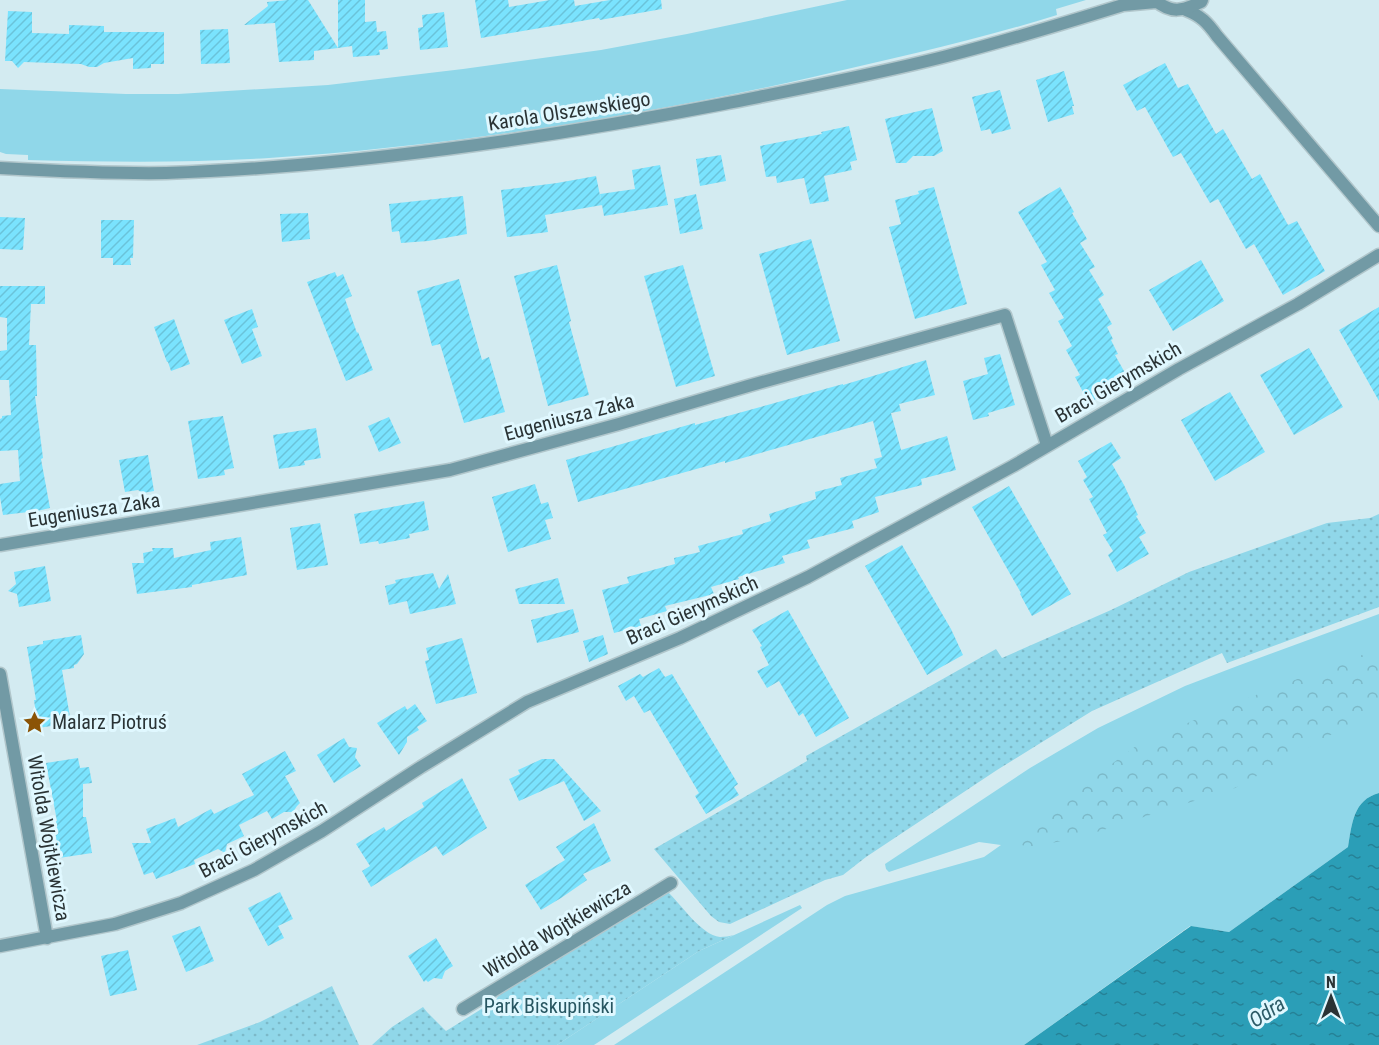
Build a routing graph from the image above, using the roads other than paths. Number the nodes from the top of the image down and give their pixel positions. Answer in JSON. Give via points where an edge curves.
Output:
{"nodes":[{"id":1,"x":1155,"y":1,"type":"edge"},
{"id":2,"x":1202,"y":1,"type":"edge"},
{"id":3,"x":1127,"y":2,"type":"edge"},
{"id":4,"x":1186,"y":10,"type":"junction"},
{"id":5,"x":1209,"y":25,"type":"junction"},
{"id":6,"x":0,"y":168,"type":"edge"},
{"id":7,"x":1379,"y":226,"type":"edge"},
{"id":8,"x":1379,"y":255,"type":"edge"},
{"id":9,"x":1047,"y":445,"type":"junction"},
{"id":10,"x":0,"y":545,"type":"edge"},
{"id":11,"x":0,"y":674,"type":"edge"},
{"id":12,"x":671,"y":883,"type":"dead end"},
{"id":13,"x":47,"y":938,"type":"junction"},
{"id":14,"x":0,"y":946,"type":"edge"},
{"id":15,"x":463,"y":1009,"type":"dead end"}],
"edges":[{"from":1,"to":3,"type":"street","name":"Karola Olszewskiego"},
{"from":1,"to":4,"type":"street","via":[[1170,10]]},
{"from":2,"to":4,"type":"street"},
{"from":2,"to":5,"type":"street"},
{"from":3,"to":6,"type":"street","name":"Karola Olszewskiego","via":[[948,56],[590,129],[321,164],[154,173]]},
{"from":4,"to":5,"type":"street"},
{"from":5,"to":7,"type":"street"},
{"from":8,"to":9,"type":"street","name":"Braci Gierymskich"},
{"from":9,"to":10,"type":"street","name":"Eugeniusza Zaka","via":[[1005,315],[450,470]]},
{"from":9,"to":13,"type":"street","name":"Braci Gierymskich","via":[[791,586],[680,638],[526,702],[254,870],[155,912]]},
{"from":11,"to":13,"type":"street","name":"Witolda Wojtkiewicza"},
{"from":12,"to":15,"type":"street","name":"Witolda Wojtkiewicza"},
{"from":13,"to":14,"type":"street","name":"Braci Gierymskich"}]}
